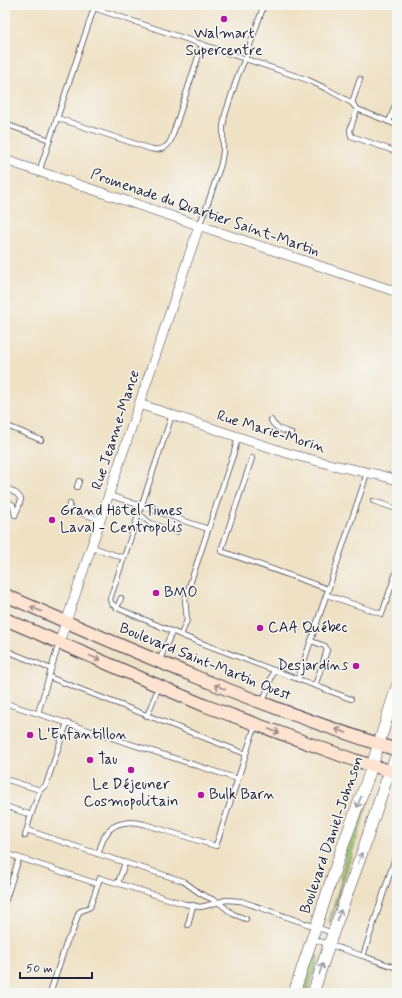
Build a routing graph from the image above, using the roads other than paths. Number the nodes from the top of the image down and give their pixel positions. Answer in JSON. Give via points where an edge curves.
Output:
{"nodes":[{"id":1,"x":85,"y":5,"type":"edge"},
{"id":2,"x":264,"y":5,"type":"edge"},
{"id":3,"x":94,"y":8,"type":"junction"},
{"id":4,"x":202,"y":45,"type":"junction"},
{"id":5,"x":245,"y":59,"type":"junction"},
{"id":6,"x":360,"y":79,"type":"dead end"},
{"id":7,"x":397,"y":100,"type":"edge"},
{"id":8,"x":352,"y":103,"type":"junction"},
{"id":9,"x":357,"y":109,"type":"junction"},
{"id":10,"x":57,"y":118,"type":"junction"},
{"id":11,"x":389,"y":122,"type":"junction"},
{"id":12,"x":5,"y":124,"type":"edge"},
{"id":13,"x":397,"y":125,"type":"edge"},
{"id":14,"x":50,"y":140,"type":"junction"},
{"id":15,"x":397,"y":152,"type":"edge"},
{"id":16,"x":5,"y":160,"type":"edge"},
{"id":17,"x":39,"y":172,"type":"junction"},
{"id":18,"x":199,"y":226,"type":"junction"},
{"id":19,"x":397,"y":292,"type":"edge"},
{"id":20,"x":139,"y":404,"type":"junction"},
{"id":21,"x":172,"y":415,"type":"junction"},
{"id":22,"x":271,"y":420,"type":"dead end"},
{"id":23,"x":5,"y":425,"type":"edge"},
{"id":24,"x":291,"y":433,"type":"dead end"},
{"id":25,"x":238,"y":437,"type":"junction"},
{"id":26,"x":41,"y":440,"type":"dead end"},
{"id":27,"x":252,"y":458,"type":"dead end"},
{"id":28,"x":367,"y":472,"type":"junction"},
{"id":29,"x":397,"y":480,"type":"edge"},
{"id":30,"x":79,"y":481,"type":"dead end"},
{"id":31,"x":5,"y":487,"type":"edge"},
{"id":32,"x":77,"y":487,"type":"dead end"},
{"id":33,"x":109,"y":495,"type":"junction"},
{"id":34,"x":5,"y":500,"type":"edge"},
{"id":35,"x":373,"y":501,"type":"dead end"},
{"id":36,"x":70,"y":504,"type":"dead end"},
{"id":37,"x":141,"y":506,"type":"junction"},
{"id":38,"x":397,"y":509,"type":"edge"},
{"id":39,"x":138,"y":514,"type":"junction"},
{"id":40,"x":101,"y":520,"type":"junction"},
{"id":41,"x":208,"y":528,"type":"junction"},
{"id":42,"x":176,"y":532,"type":"dead end"},
{"id":43,"x":92,"y":547,"type":"junction"},
{"id":44,"x":124,"y":558,"type":"junction"},
{"id":45,"x":397,"y":570,"type":"edge"},
{"id":46,"x":328,"y":589,"type":"junction"},
{"id":47,"x":5,"y":595,"type":"edge"},
{"id":48,"x":326,"y":595,"type":"junction"},
{"id":49,"x":121,"y":598,"type":"dead end"},
{"id":50,"x":341,"y":600,"type":"junction"},
{"id":51,"x":340,"y":606,"type":"dead end"},
{"id":52,"x":117,"y":608,"type":"junction"},
{"id":53,"x":5,"y":619,"type":"edge"},
{"id":54,"x":66,"y":622,"type":"junction"},
{"id":55,"x":172,"y":632,"type":"junction"},
{"id":56,"x":181,"y":635,"type":"junction"},
{"id":57,"x":311,"y":641,"type":"junction"},
{"id":58,"x":59,"y":643,"type":"junction"},
{"id":59,"x":5,"y":650,"type":"edge"},
{"id":60,"x":159,"y":662,"type":"junction"},
{"id":61,"x":51,"y":669,"type":"junction"},
{"id":62,"x":274,"y":670,"type":"junction"},
{"id":63,"x":49,"y":677,"type":"junction"},
{"id":64,"x":298,"y":679,"type":"junction"},
{"id":65,"x":159,"y":686,"type":"junction"},
{"id":66,"x":315,"y":686,"type":"junction"},
{"id":67,"x":397,"y":686,"type":"edge"},
{"id":68,"x":351,"y":699,"type":"dead end"},
{"id":69,"x":5,"y":703,"type":"edge"},
{"id":70,"x":263,"y":703,"type":"junction"},
{"id":71,"x":38,"y":713,"type":"junction"},
{"id":72,"x":147,"y":716,"type":"junction"},
{"id":73,"x":67,"y":723,"type":"junction"},
{"id":74,"x":256,"y":724,"type":"junction"},
{"id":75,"x":378,"y":744,"type":"junction"},
{"id":76,"x":397,"y":750,"type":"edge"},
{"id":77,"x":246,"y":754,"type":"junction"},
{"id":78,"x":397,"y":754,"type":"edge"},
{"id":79,"x":372,"y":766,"type":"junction"},
{"id":80,"x":393,"y":772,"type":"edge"},
{"id":81,"x":5,"y":779,"type":"edge"},
{"id":82,"x":238,"y":779,"type":"junction"},
{"id":83,"x":40,"y":790,"type":"junction"},
{"id":84,"x":5,"y":806,"type":"edge"},
{"id":85,"x":31,"y":815,"type":"junction"},
{"id":86,"x":27,"y":830,"type":"junction"},
{"id":87,"x":26,"y":836,"type":"dead end"},
{"id":88,"x":397,"y":852,"type":"edge"},
{"id":89,"x":5,"y":853,"type":"edge"},
{"id":90,"x":98,"y":854,"type":"junction"},
{"id":91,"x":19,"y":858,"type":"junction"},
{"id":92,"x":125,"y":863,"type":"junction"},
{"id":93,"x":118,"y":883,"type":"junction"},
{"id":94,"x":98,"y":884,"type":"junction"},
{"id":95,"x":5,"y":902,"type":"edge"},
{"id":96,"x":218,"y":902,"type":"junction"},
{"id":97,"x":193,"y":905,"type":"junction"},
{"id":98,"x":246,"y":919,"type":"dead end"},
{"id":99,"x":188,"y":926,"type":"dead end"},
{"id":100,"x":316,"y":927,"type":"junction"},
{"id":101,"x":333,"y":933,"type":"junction"},
{"id":102,"x":312,"y":939,"type":"junction"},
{"id":103,"x":329,"y":944,"type":"junction"},
{"id":104,"x":363,"y":956,"type":"junction"},
{"id":105,"x":397,"y":968,"type":"edge"},
{"id":106,"x":50,"y":993,"type":"edge"},
{"id":107,"x":294,"y":993,"type":"edge"},
{"id":108,"x":313,"y":993,"type":"edge"}],
"edges":[{"from":1,"to":3,"type":"lane"},
{"from":2,"to":5,"type":"lane"},
{"from":3,"to":4,"type":"lane"},
{"from":3,"to":10,"type":"lane"},
{"from":4,"to":5,"type":"lane"},
{"from":4,"to":10,"type":"lane","via":[[168,145],[157,150],[151,149]]},
{"from":5,"to":8,"type":"lane","via":[[316,84]]},
{"from":5,"to":18,"type":"lane","via":[[223,122],[221,164]]},
{"from":6,"to":8,"type":"lane"},
{"from":7,"to":11,"type":"lane"},
{"from":8,"to":9,"type":"lane"},
{"from":9,"to":11,"type":"lane"},
{"from":9,"to":15,"type":"lane","via":[[350,130],[351,136]]},
{"from":10,"to":14,"type":"lane"},
{"from":11,"to":13,"type":"lane"},
{"from":12,"to":14,"type":"lane"},
{"from":14,"to":17,"type":"lane"},
{"from":16,"to":17,"type":"street","name":"Promenade du Quartier Saint-Martin"},
{"from":17,"to":18,"type":"street","name":"Promenade du Quartier Saint-Martin"},
{"from":18,"to":19,"type":"street","name":"Promenade du Quartier Saint-Martin"},
{"from":18,"to":20,"type":"street","name":"Rue Jeanne-Mance"},
{"from":20,"to":21,"type":"street","name":"Rue Marie-Morin"},
{"from":20,"to":33,"type":"street","name":"Rue Jeanne-Mance"},
{"from":21,"to":25,"type":"street","name":"Rue Marie-Morin"},
{"from":21,"to":37,"type":"lane"},
{"from":22,"to":24,"type":"lane","via":[[276,427]]},
{"from":23,"to":26,"type":"lane"},
{"from":25,"to":28,"type":"street","name":"Rue Marie-Morin","via":[[299,456]]},
{"from":25,"to":41,"type":"lane"},
{"from":27,"to":46,"type":"lane","via":[[221,552]]},
{"from":28,"to":29,"type":"street","name":"Rue Marie-Morin"},
{"from":28,"to":46,"type":"lane"},
{"from":30,"to":32,"type":"lane"},
{"from":31,"to":34,"type":"lane","via":[[17,494],[20,500],[15,515],[13,505]]},
{"from":33,"to":37,"type":"lane"},
{"from":33,"to":40,"type":"street","name":"Rue Jeanne-Mance"},
{"from":35,"to":38,"type":"lane"},
{"from":36,"to":40,"type":"lane","via":[[68,509]]},
{"from":37,"to":39,"type":"lane"},
{"from":37,"to":41,"type":"lane"},
{"from":39,"to":42,"type":"lane","via":[[150,523]]},
{"from":39,"to":44,"type":"lane"},
{"from":40,"to":43,"type":"street","name":"Rue Jeanne-Mance"},
{"from":41,"to":56,"type":"lane","via":[[185,599],[187,620]]},
{"from":43,"to":44,"type":"lane"},
{"from":43,"to":54,"type":"street","name":"Rue Jeanne-Mance"},
{"from":44,"to":52,"type":"lane","via":[[110,599]]},
{"from":45,"to":50,"type":"lane","via":[[382,614]]},
{"from":46,"to":48,"type":"lane"},
{"from":54,"to":47,"type":"main road","name":"Boulevard Saint-Martin Ouest","one_way":true},
{"from":48,"to":50,"type":"lane"},
{"from":48,"to":57,"type":"lane"},
{"from":49,"to":52,"type":"lane"},
{"from":50,"to":51,"type":"lane"},
{"from":52,"to":55,"type":"lane"},
{"from":53,"to":58,"type":"main road"},
{"from":54,"to":58,"type":"street","name":"Rue Jeanne-Mance"},
{"from":54,"to":60,"type":"main road","name":"Boulevard Saint-Martin Ouest"},
{"from":55,"to":56,"type":"lane"},
{"from":55,"to":60,"type":"lane"},
{"from":56,"to":62,"type":"lane"},
{"from":57,"to":64,"type":"lane"},
{"from":57,"to":66,"type":"lane","via":[[324,646],[327,650]]},
{"from":58,"to":61,"type":"lane"},
{"from":58,"to":65,"type":"main road","one_way":true},
{"from":59,"to":61,"type":"lane"},
{"from":70,"to":60,"type":"main road","name":"Boulevard Saint-Martin Ouest","one_way":true},
{"from":61,"to":63,"type":"lane"},
{"from":62,"to":64,"type":"lane"},
{"from":62,"to":70,"type":"lane"},
{"from":63,"to":71,"type":"lane"},
{"from":63,"to":72,"type":"lane"},
{"from":64,"to":66,"type":"lane"},
{"from":65,"to":72,"type":"lane"},
{"from":65,"to":74,"type":"main road"},
{"from":66,"to":68,"type":"lane"},
{"from":67,"to":75,"type":"street","name":"Boulevard Daniel-Johnson"},
{"from":69,"to":71,"type":"lane"},
{"from":75,"to":70,"type":"main road","name":"Boulevard Saint-Martin Ouest","one_way":true},
{"from":71,"to":73,"type":"lane"},
{"from":72,"to":77,"type":"lane"},
{"from":73,"to":82,"type":"lane"},
{"from":73,"to":83,"type":"lane","via":[[46,785]]},
{"from":74,"to":77,"type":"lane"},
{"from":74,"to":79,"type":"main road","one_way":true},
{"from":75,"to":76,"type":"main road","name":"Boulevard Saint-Martin Ouest"},
{"from":75,"to":79,"type":"street","name":"Boulevard Daniel-Johnson"},
{"from":77,"to":82,"type":"lane"},
{"from":78,"to":80,"type":"street"},
{"from":79,"to":80,"type":"main road"},
{"from":79,"to":100,"type":"street","name":"Boulevard Daniel-Johnson","one_way":true},
{"from":101,"to":80,"type":"street","one_way":true},
{"from":81,"to":83,"type":"lane"},
{"from":82,"to":90,"type":"lane","via":[[216,846],[134,822],[117,825],[109,831]]},
{"from":83,"to":85,"type":"lane"},
{"from":84,"to":85,"type":"lane"},
{"from":85,"to":86,"type":"lane"},
{"from":86,"to":87,"type":"lane"},
{"from":86,"to":90,"type":"lane"},
{"from":88,"to":104,"type":"lane"},
{"from":89,"to":91,"type":"lane"},
{"from":90,"to":92,"type":"lane"},
{"from":91,"to":94,"type":"lane"},
{"from":91,"to":95,"type":"lane"},
{"from":92,"to":93,"type":"lane"},
{"from":92,"to":96,"type":"lane","via":[[183,881]]},
{"from":93,"to":94,"type":"lane","via":[[100,878]]},
{"from":93,"to":97,"type":"lane"},
{"from":94,"to":106,"type":"lane","via":[[90,907],[79,912]]},
{"from":96,"to":97,"type":"lane","via":[[200,907]]},
{"from":96,"to":98,"type":"lane","via":[[233,914]]},
{"from":96,"to":100,"type":"lane","via":[[241,901]]},
{"from":97,"to":99,"type":"lane"},
{"from":100,"to":101,"type":"lane"},
{"from":100,"to":102,"type":"street","name":"Boulevard Daniel-Johnson"},
{"from":101,"to":103,"type":"street"},
{"from":102,"to":103,"type":"lane"},
{"from":102,"to":107,"type":"street","name":"Boulevard Daniel-Johnson"},
{"from":103,"to":104,"type":"lane"},
{"from":108,"to":103,"type":"street","one_way":true},
{"from":104,"to":105,"type":"lane"}]}
